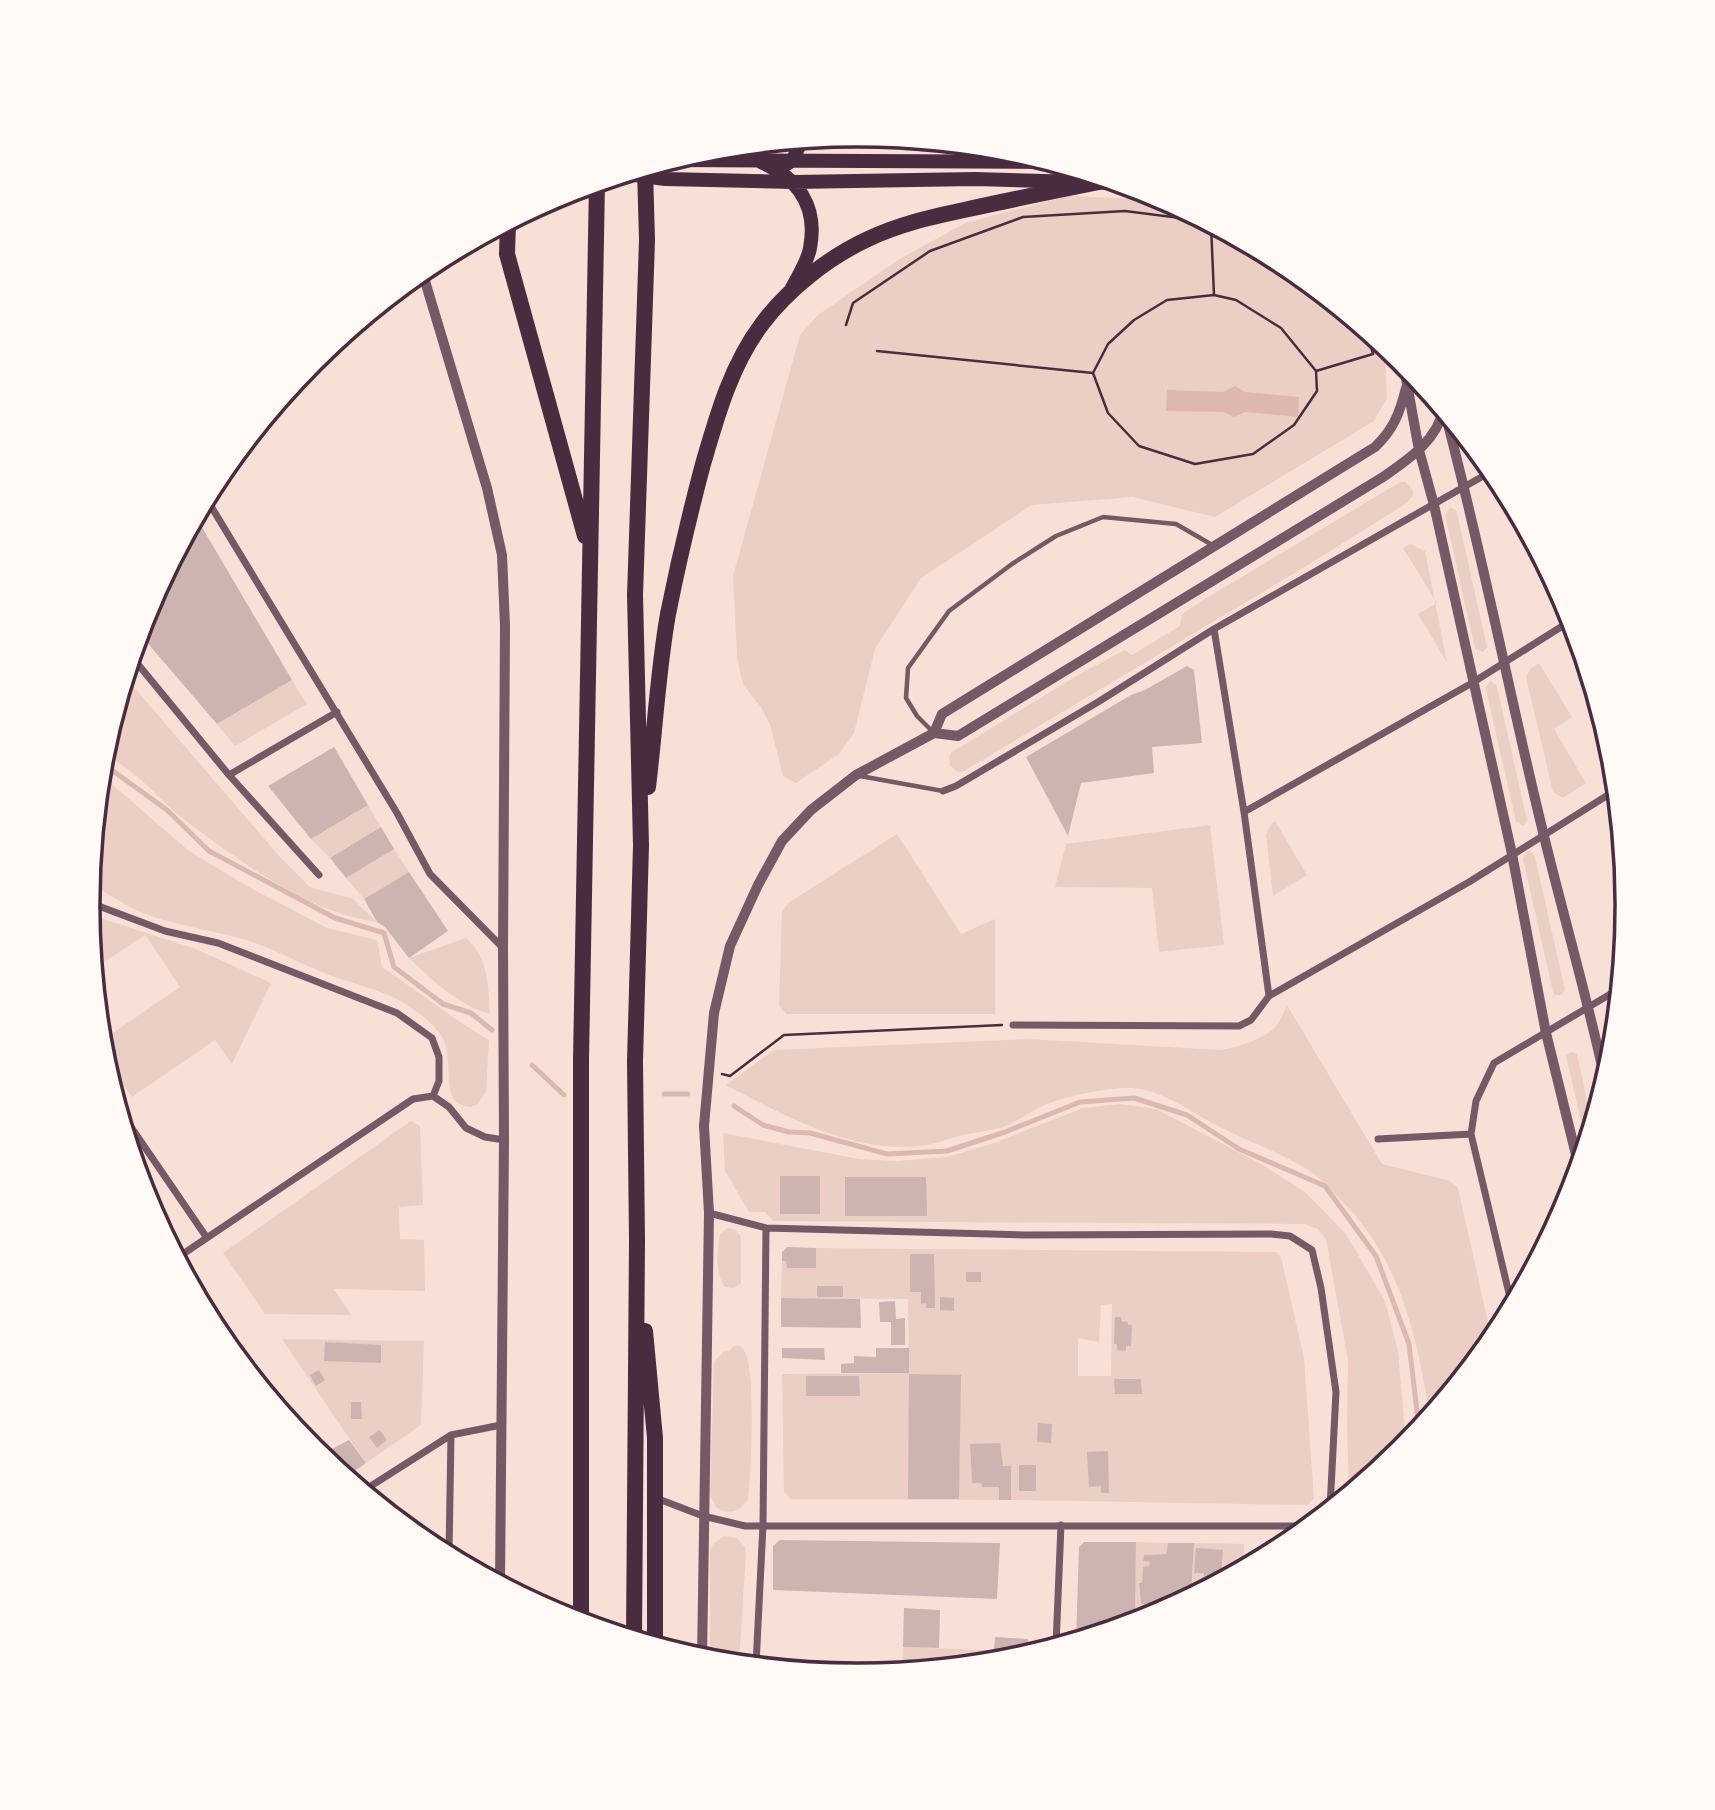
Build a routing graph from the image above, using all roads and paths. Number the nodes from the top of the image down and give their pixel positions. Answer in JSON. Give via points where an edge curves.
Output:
{"nodes":[{"id":1,"x":797,"y":150,"type":"edge"},
{"id":2,"x":722,"y":160,"type":"edge"},
{"id":3,"x":757,"y":160,"type":"junction"},
{"id":4,"x":793,"y":160,"type":"junction"},
{"id":5,"x":1003,"y":162,"type":"edge"},
{"id":6,"x":779,"y":170,"type":"junction"},
{"id":7,"x":648,"y":177,"type":"edge"},
{"id":8,"x":645,"y":178,"type":"edge"},
{"id":9,"x":759,"y":179,"type":"junction"},
{"id":10,"x":1082,"y":181,"type":"edge"},
{"id":11,"x":794,"y":182,"type":"junction"},
{"id":12,"x":1093,"y":185,"type":"edge"},
{"id":13,"x":597,"y":194,"type":"edge"},
{"id":14,"x":1176,"y":217,"type":"edge"},
{"id":15,"x":508,"y":233,"type":"edge"},
{"id":16,"x":1211,"y":235,"type":"edge"},
{"id":17,"x":501,"y":237,"type":"edge"},
{"id":18,"x":507,"y":254,"type":"junction"},
{"id":19,"x":426,"y":283,"type":"edge"},
{"id":20,"x":792,"y":288,"type":"junction"},
{"id":21,"x":1214,"y":295,"type":"junction"},
{"id":22,"x":846,"y":325,"type":"dead end"},
{"id":23,"x":1371,"y":349,"type":"edge"},
{"id":24,"x":877,"y":351,"type":"dead end"},
{"id":25,"x":1316,"y":371,"type":"junction"},
{"id":26,"x":1093,"y":373,"type":"junction"},
{"id":27,"x":1407,"y":383,"type":"edge"},
{"id":28,"x":1407,"y":384,"type":"edge"},
{"id":29,"x":1440,"y":420,"type":"edge"},
{"id":30,"x":1450,"y":432,"type":"edge"},
{"id":31,"x":1419,"y":450,"type":"junction"},
{"id":32,"x":1482,"y":476,"type":"edge"},
{"id":33,"x":1464,"y":486,"type":"junction"},
{"id":34,"x":1434,"y":505,"type":"junction"},
{"id":35,"x":212,"y":508,"type":"edge"},
{"id":36,"x":1215,"y":546,"type":"junction"},
{"id":37,"x":590,"y":553,"type":"junction"},
{"id":38,"x":1562,"y":626,"type":"edge"},
{"id":39,"x":1214,"y":629,"type":"junction"},
{"id":40,"x":1504,"y":661,"type":"junction"},
{"id":41,"x":139,"y":665,"type":"edge"},
{"id":42,"x":1472,"y":683,"type":"junction"},
{"id":43,"x":337,"y":712,"type":"junction"},
{"id":44,"x":934,"y":733,"type":"junction"},
{"id":45,"x":229,"y":775,"type":"junction"},
{"id":46,"x":856,"y":775,"type":"junction"},
{"id":47,"x":943,"y":791,"type":"joint"},
{"id":48,"x":1607,"y":795,"type":"edge"},
{"id":49,"x":1244,"y":812,"type":"junction"},
{"id":50,"x":1543,"y":833,"type":"junction"},
{"id":51,"x":641,"y":845,"type":"junction"},
{"id":52,"x":1512,"y":854,"type":"junction"},
{"id":53,"x":319,"y":875,"type":"dead end"},
{"id":54,"x":100,"y":907,"type":"edge"},
{"id":55,"x":503,"y":948,"type":"junction"},
{"id":56,"x":1610,"y":994,"type":"edge"},
{"id":57,"x":1269,"y":996,"type":"junction"},
{"id":58,"x":1589,"y":1006,"type":"junction"},
{"id":59,"x":1013,"y":1025,"type":"joint"},
{"id":60,"x":1546,"y":1033,"type":"junction"},
{"id":61,"x":1600,"y":1057,"type":"edge"},
{"id":62,"x":708,"y":1073,"type":"junction"},
{"id":63,"x":433,"y":1096,"type":"junction"},
{"id":64,"x":136,"y":1134,"type":"edge"},
{"id":65,"x":1471,"y":1134,"type":"junction"},
{"id":66,"x":1378,"y":1139,"type":"dead end"},
{"id":67,"x":504,"y":1140,"type":"junction"},
{"id":68,"x":1575,"y":1150,"type":"edge"},
{"id":69,"x":709,"y":1213,"type":"junction"},
{"id":70,"x":766,"y":1228,"type":"junction"},
{"id":71,"x":206,"y":1238,"type":"junction"},
{"id":72,"x":637,"y":1241,"type":"junction"},
{"id":73,"x":185,"y":1253,"type":"edge"},
{"id":74,"x":1509,"y":1292,"type":"edge"},
{"id":75,"x":501,"y":1425,"type":"junction"},
{"id":76,"x":451,"y":1435,"type":"junction"},
{"id":77,"x":371,"y":1486,"type":"edge"},
{"id":78,"x":1332,"y":1496,"type":"edge"},
{"id":79,"x":656,"y":1497,"type":"junction"},
{"id":80,"x":703,"y":1516,"type":"junction"},
{"id":81,"x":763,"y":1525,"type":"junction"},
{"id":82,"x":1061,"y":1525,"type":"junction"},
{"id":83,"x":1291,"y":1526,"type":"edge"},
{"id":84,"x":449,"y":1543,"type":"edge"},
{"id":85,"x":500,"y":1573,"type":"edge"},
{"id":86,"x":581,"y":1610,"type":"edge"},
{"id":87,"x":634,"y":1629,"type":"edge"},
{"id":88,"x":655,"y":1635,"type":"edge"},
{"id":89,"x":1056,"y":1636,"type":"edge"},
{"id":90,"x":702,"y":1646,"type":"edge"},
{"id":91,"x":756,"y":1656,"type":"edge"}],
"edges":[{"from":1,"to":4,"type":"main road"},
{"from":2,"to":3,"type":"main road"},
{"from":3,"to":4,"type":"main road"},
{"from":3,"to":6,"type":"main road"},
{"from":4,"to":5,"type":"main road"},
{"from":4,"to":6,"type":"main road"},
{"from":6,"to":9,"type":"main road"},
{"from":6,"to":11,"type":"main road"},
{"from":7,"to":9,"type":"main road"},
{"from":8,"to":51,"type":"highway","via":[[635,595]]},
{"from":9,"to":11,"type":"main road"},
{"from":10,"to":11,"type":"main road"},
{"from":11,"to":20,"type":"main road","via":[[807,207],[811,229],[810,250]]},
{"from":12,"to":20,"type":"highway","via":[[890,229]]},
{"from":13,"to":37,"type":"highway"},
{"from":14,"to":22,"type":"path","via":[[1125,211],[1023,217],[930,251],[853,303]]},
{"from":15,"to":18,"type":"highway"},
{"from":16,"to":21,"type":"path"},
{"from":17,"to":18,"type":"highway"},
{"from":18,"to":37,"type":"highway"},
{"from":19,"to":55,"type":"street","via":[[487,488],[502,555]]},
{"from":20,"to":51,"type":"highway","via":[[761,325],[734,372],[695,493],[668,615]]},
{"from":21,"to":25,"type":"path","via":[[1236,300],[1281,328]]},
{"from":21,"to":26,"type":"path","via":[[1167,300],[1134,320],[1108,344]]},
{"from":23,"to":25,"type":"path","via":[[1373,355]]},
{"from":24,"to":26,"type":"path"},
{"from":25,"to":26,"type":"path","via":[[1317,391],[1294,425],[1253,454],[1195,464],[1139,446],[1108,413]]},
{"from":27,"to":36,"type":"street","via":[[1396,422],[1375,447]]},
{"from":28,"to":31,"type":"street"},
{"from":29,"to":31,"type":"street"},
{"from":30,"to":33,"type":"street"},
{"from":31,"to":34,"type":"street"},
{"from":31,"to":44,"type":"street","via":[[1383,477],[958,736]]},
{"from":32,"to":33,"type":"street"},
{"from":33,"to":34,"type":"street"},
{"from":33,"to":40,"type":"street"},
{"from":34,"to":39,"type":"street"},
{"from":34,"to":42,"type":"street"},
{"from":35,"to":43,"type":"street"},
{"from":36,"to":44,"type":"street","via":[[942,714]]},
{"from":36,"to":44,"type":"lane","via":[[1176,524],[1103,517],[1056,536],[1012,564],[950,611],[908,668],[906,698]]},
{"from":37,"to":86,"type":"highway","via":[[581,1060]]},
{"from":38,"to":40,"type":"street"},
{"from":39,"to":47,"type":"street"},
{"from":39,"to":49,"type":"street"},
{"from":40,"to":42,"type":"street"},
{"from":40,"to":50,"type":"street"},
{"from":41,"to":45,"type":"street"},
{"from":42,"to":49,"type":"street"},
{"from":42,"to":52,"type":"street"},
{"from":43,"to":45,"type":"street"},
{"from":43,"to":55,"type":"street","via":[[430,874]]},
{"from":44,"to":46,"type":"street"},
{"from":45,"to":53,"type":"street"},
{"from":46,"to":47,"type":"lane"},
{"from":46,"to":62,"type":"street","via":[[811,810],[782,841],[758,885],[730,946],[714,1013]]},
{"from":48,"to":50,"type":"street"},
{"from":49,"to":57,"type":"street"},
{"from":50,"to":52,"type":"street"},
{"from":50,"to":58,"type":"street"},
{"from":51,"to":72,"type":"highway","via":[[635,1061]]},
{"from":52,"to":57,"type":"street"},
{"from":52,"to":60,"type":"street"},
{"from":54,"to":63,"type":"street","via":[[164,932],[218,943],[397,1013],[432,1038],[439,1057],[439,1081]]},
{"from":55,"to":67,"type":"street"},
{"from":56,"to":58,"type":"street"},
{"from":57,"to":59,"type":"street","via":[[1251,1020],[1239,1026]]},
{"from":58,"to":60,"type":"street"},
{"from":58,"to":61,"type":"street"},
{"from":59,"to":62,"type":"path","via":[[783,1035],[730,1076]]},
{"from":60,"to":65,"type":"street","via":[[1494,1063],[1476,1101]]},
{"from":60,"to":68,"type":"street"},
{"from":62,"to":69,"type":"street","via":[[704,1126]]},
{"from":63,"to":67,"type":"street","via":[[466,1128]]},
{"from":63,"to":71,"type":"street","via":[[413,1099]]},
{"from":64,"to":71,"type":"street"},
{"from":65,"to":66,"type":"street"},
{"from":65,"to":74,"type":"street"},
{"from":67,"to":75,"type":"street"},
{"from":69,"to":70,"type":"street"},
{"from":69,"to":80,"type":"street"},
{"from":70,"to":78,"type":"street","via":[[1290,1236],[1312,1250],[1321,1288],[1336,1392]]},
{"from":70,"to":81,"type":"street"},
{"from":71,"to":73,"type":"street"},
{"from":72,"to":79,"type":"highway"},
{"from":72,"to":87,"type":"highway"},
{"from":75,"to":76,"type":"street"},
{"from":75,"to":85,"type":"street"},
{"from":76,"to":77,"type":"street"},
{"from":76,"to":84,"type":"street"},
{"from":79,"to":80,"type":"street"},
{"from":79,"to":88,"type":"highway"},
{"from":80,"to":81,"type":"street"},
{"from":80,"to":90,"type":"street"},
{"from":81,"to":82,"type":"street"},
{"from":81,"to":91,"type":"street"},
{"from":82,"to":83,"type":"street"},
{"from":82,"to":89,"type":"street"}]}
